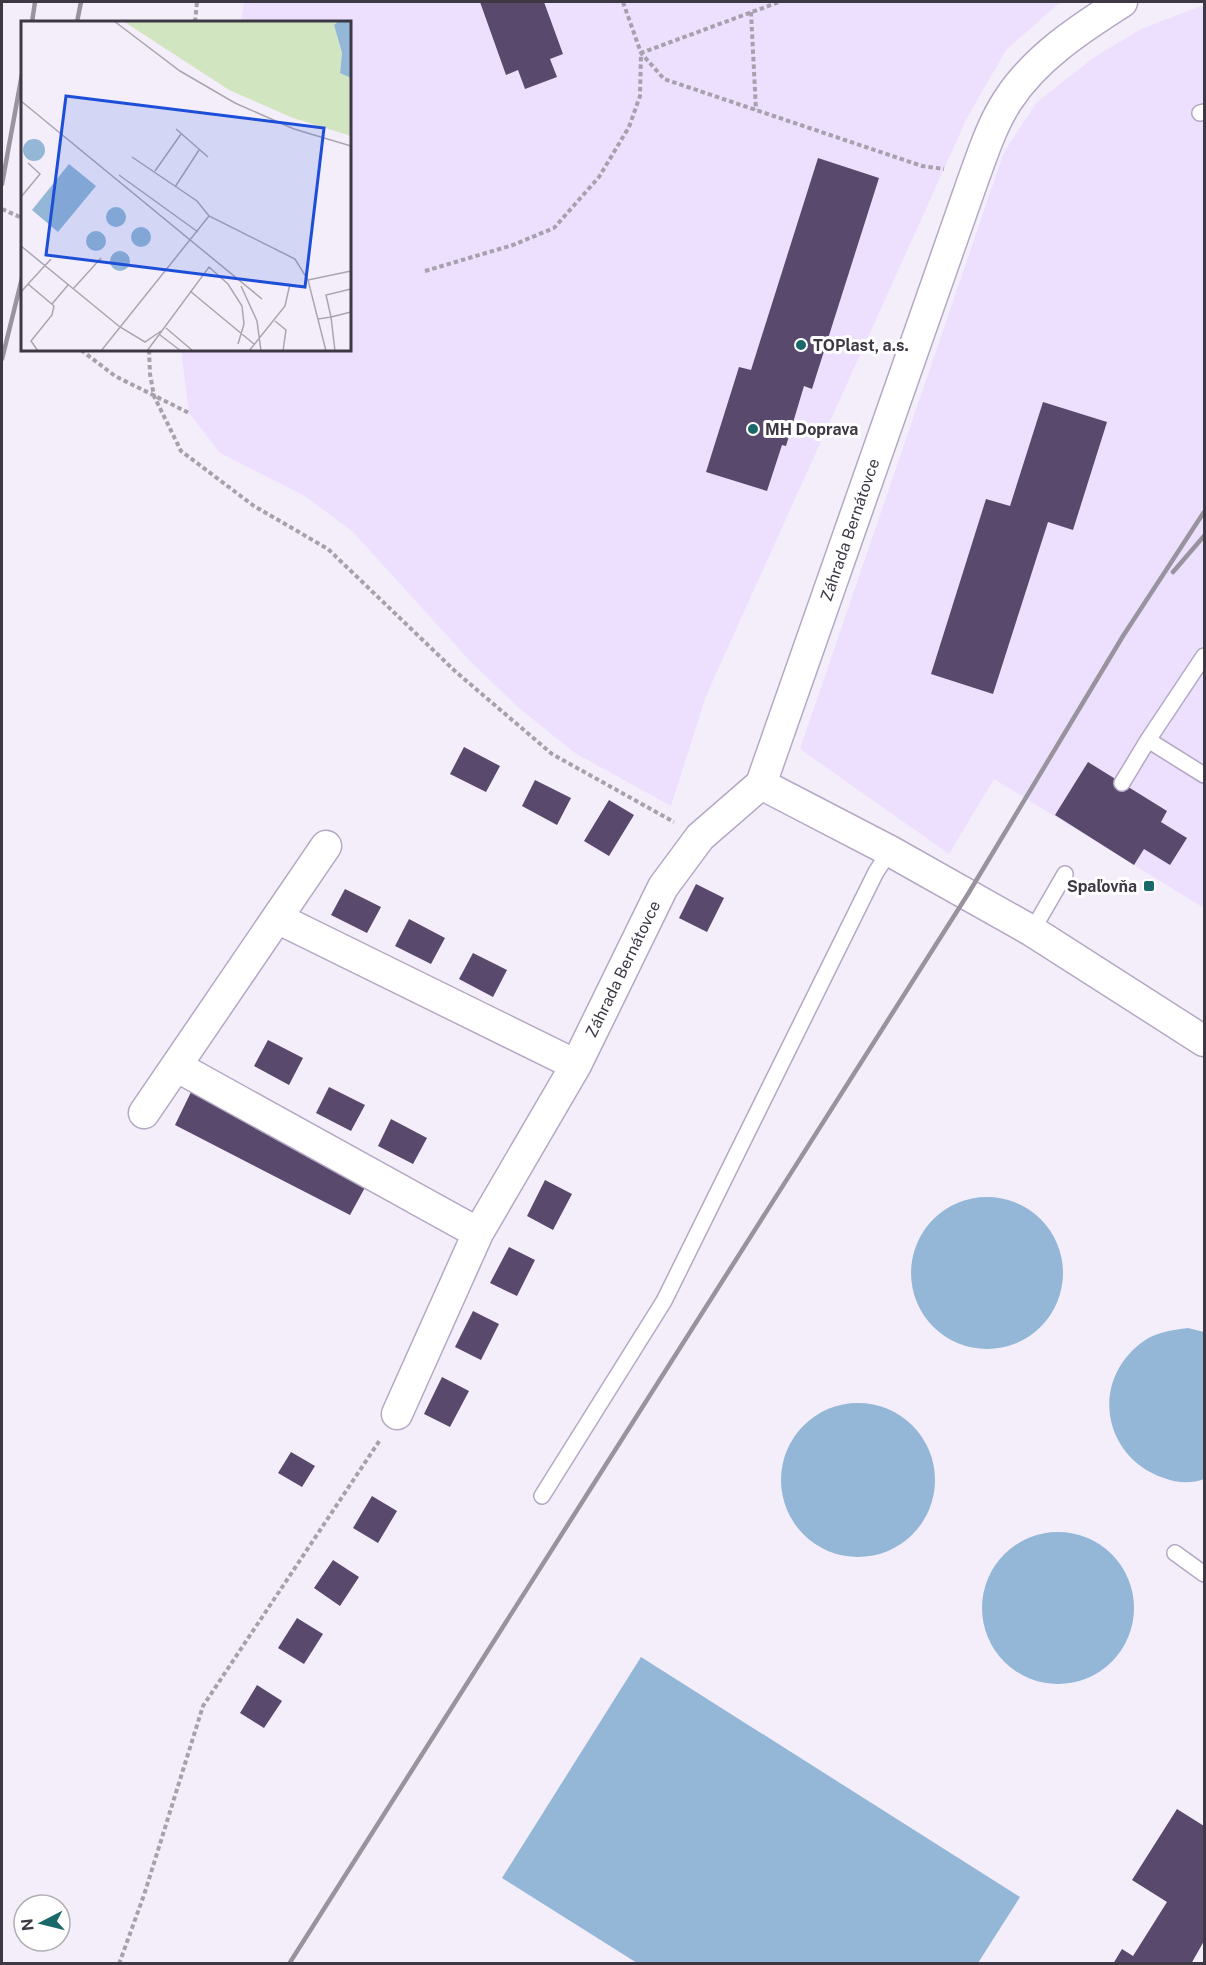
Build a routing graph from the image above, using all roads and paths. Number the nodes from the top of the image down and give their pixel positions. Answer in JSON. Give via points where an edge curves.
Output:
{"nodes":[{"id":1,"x":197,"y":2,"type":"edge"},
{"id":2,"x":623,"y":2,"type":"edge"},
{"id":3,"x":779,"y":2,"type":"edge"},
{"id":4,"x":1122,"y":2,"type":"edge"},
{"id":5,"x":751,"y":12,"type":"junction"},
{"id":6,"x":195,"y":21,"type":"edge"},
{"id":7,"x":641,"y":53,"type":"junction"},
{"id":8,"x":756,"y":110,"type":"junction"},
{"id":9,"x":973,"y":180,"type":"junction"},
{"id":10,"x":2,"y":209,"type":"edge"},
{"id":11,"x":21,"y":218,"type":"edge"},
{"id":12,"x":425,"y":272,"type":"dead end"},
{"id":13,"x":82,"y":351,"type":"edge"},
{"id":14,"x":149,"y":351,"type":"edge"},
{"id":15,"x":154,"y":396,"type":"junction"},
{"id":16,"x":189,"y":413,"type":"dead end"},
{"id":17,"x":1204,"y":656,"type":"edge"},
{"id":18,"x":1149,"y":740,"type":"junction"},
{"id":19,"x":1204,"y":775,"type":"edge"},
{"id":20,"x":1122,"y":783,"type":"dead end"},
{"id":21,"x":761,"y":784,"type":"junction"},
{"id":22,"x":700,"y":837,"type":"junction"},
{"id":23,"x":326,"y":846,"type":"dead end"},
{"id":24,"x":890,"y":851,"type":"junction"},
{"id":25,"x":1065,"y":874,"type":"dead end"},
{"id":26,"x":277,"y":918,"type":"junction"},
{"id":27,"x":1032,"y":931,"type":"junction"},
{"id":28,"x":1204,"y":1041,"type":"edge"},
{"id":29,"x":576,"y":1065,"type":"junction"},
{"id":30,"x":176,"y":1066,"type":"junction"},
{"id":31,"x":144,"y":1113,"type":"dead end"},
{"id":32,"x":478,"y":1233,"type":"junction"},
{"id":33,"x":397,"y":1414,"type":"joint"},
{"id":34,"x":542,"y":1496,"type":"dead end"},
{"id":35,"x":1175,"y":1553,"type":"dead end"},
{"id":36,"x":1204,"y":1574,"type":"edge"},
{"id":37,"x":119,"y":1964,"type":"edge"}],
"edges":[{"from":1,"to":6,"type":"path"},
{"from":2,"to":7,"type":"path"},
{"from":3,"to":5,"type":"path"},
{"from":4,"to":9,"type":"street","name":"Záhrada Bernátovce","via":[[1080,28],[1033,69],[1008,99]]},
{"from":5,"to":7,"type":"path"},
{"from":5,"to":8,"type":"path"},
{"from":7,"to":8,"type":"path","via":[[664,80]]},
{"from":7,"to":12,"type":"path","via":[[640,96],[629,127],[599,177],[554,228]]},
{"from":8,"to":9,"type":"path"},
{"from":9,"to":21,"type":"street","name":"Záhrada Bernátovce"},
{"from":10,"to":11,"type":"path"},
{"from":13,"to":15,"type":"path","via":[[115,376]]},
{"from":14,"to":15,"type":"path"},
{"from":15,"to":16,"type":"path"},
{"from":15,"to":22,"type":"path","via":[[181,451],[254,506],[328,549],[456,672],[552,754]]},
{"from":17,"to":18,"type":"lane"},
{"from":18,"to":19,"type":"lane"},
{"from":18,"to":20,"type":"lane"},
{"from":21,"to":22,"type":"street","name":"Záhrada Bernátovce"},
{"from":21,"to":24,"type":"street"},
{"from":22,"to":29,"type":"street","name":"Záhrada Bernátovce","via":[[663,887]]},
{"from":23,"to":26,"type":"street"},
{"from":24,"to":27,"type":"street"},
{"from":24,"to":34,"type":"lane","via":[[876,872],[664,1301]]},
{"from":25,"to":27,"type":"lane"},
{"from":26,"to":29,"type":"street"},
{"from":26,"to":30,"type":"street"},
{"from":27,"to":28,"type":"street"},
{"from":29,"to":32,"type":"street","name":"Záhrada Bernátovce"},
{"from":30,"to":31,"type":"street"},
{"from":30,"to":32,"type":"street"},
{"from":32,"to":33,"type":"street","name":"Záhrada Bernátovce"},
{"from":33,"to":37,"type":"path","via":[[203,1706]]},
{"from":35,"to":36,"type":"lane"}]}
